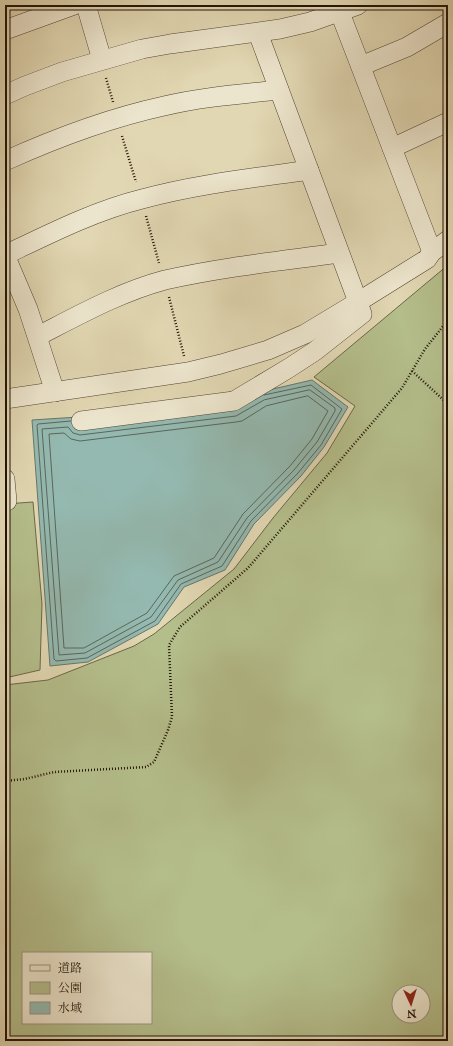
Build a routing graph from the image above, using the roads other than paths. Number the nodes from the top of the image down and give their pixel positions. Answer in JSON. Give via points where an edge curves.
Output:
{"nodes":[{"id":1,"x":74,"y":5,"type":"edge"},
{"id":2,"x":86,"y":5,"type":"edge"},
{"id":3,"x":345,"y":7,"type":"edge"},
{"id":4,"x":448,"y":24,"type":"edge"},
{"id":5,"x":5,"y":30,"type":"edge"},
{"id":6,"x":258,"y":33,"type":"junction"},
{"id":7,"x":102,"y":60,"type":"junction"},
{"id":8,"x":361,"y":66,"type":"junction"},
{"id":9,"x":279,"y":90,"type":"junction"},
{"id":10,"x":5,"y":95,"type":"edge"},
{"id":11,"x":448,"y":122,"type":"edge"},
{"id":12,"x":392,"y":148,"type":"junction"},
{"id":13,"x":5,"y":161,"type":"edge"},
{"id":14,"x":309,"y":170,"type":"junction"},
{"id":15,"x":448,"y":240,"type":"edge"},
{"id":16,"x":432,"y":252,"type":"junction"},
{"id":17,"x":339,"y":253,"type":"junction"},
{"id":18,"x":5,"y":255,"type":"edge"},
{"id":19,"x":358,"y":302,"type":"junction"},
{"id":20,"x":38,"y":336,"type":"junction"},
{"id":21,"x":55,"y":392,"type":"junction"},
{"id":22,"x":5,"y":399,"type":"edge"},
{"id":23,"x":81,"y":421,"type":"dead end"},
{"id":24,"x":5,"y":479,"type":"edge"},
{"id":25,"x":7,"y":501,"type":"dead end"}],
"edges":[{"from":1,"to":5,"type":"street"},
{"from":2,"to":7,"type":"street"},
{"from":3,"to":6,"type":"street","via":[[310,22]]},
{"from":3,"to":8,"type":"street"},
{"from":4,"to":8,"type":"street","via":[[408,47]]},
{"from":6,"to":7,"type":"street","via":[[170,44]]},
{"from":6,"to":9,"type":"street"},
{"from":7,"to":10,"type":"street","via":[[62,72]]},
{"from":8,"to":12,"type":"street"},
{"from":9,"to":13,"type":"street","via":[[165,106],[117,118],[68,134]]},
{"from":9,"to":14,"type":"street"},
{"from":11,"to":12,"type":"street"},
{"from":12,"to":16,"type":"street"},
{"from":14,"to":17,"type":"street"},
{"from":14,"to":18,"type":"street","via":[[209,185],[141,199],[94,215]]},
{"from":15,"to":16,"type":"street"},
{"from":16,"to":19,"type":"street","via":[[427,259]]},
{"from":17,"to":19,"type":"street"},
{"from":17,"to":20,"type":"street","via":[[164,281],[100,304]]},
{"from":18,"to":20,"type":"street"},
{"from":19,"to":21,"type":"street","via":[[305,334],[239,359],[188,372]]},
{"from":19,"to":23,"type":"street","via":[[362,314],[348,326],[289,368],[234,401]]},
{"from":20,"to":21,"type":"street"},
{"from":21,"to":22,"type":"street"},
{"from":24,"to":25,"type":"street"}]}
